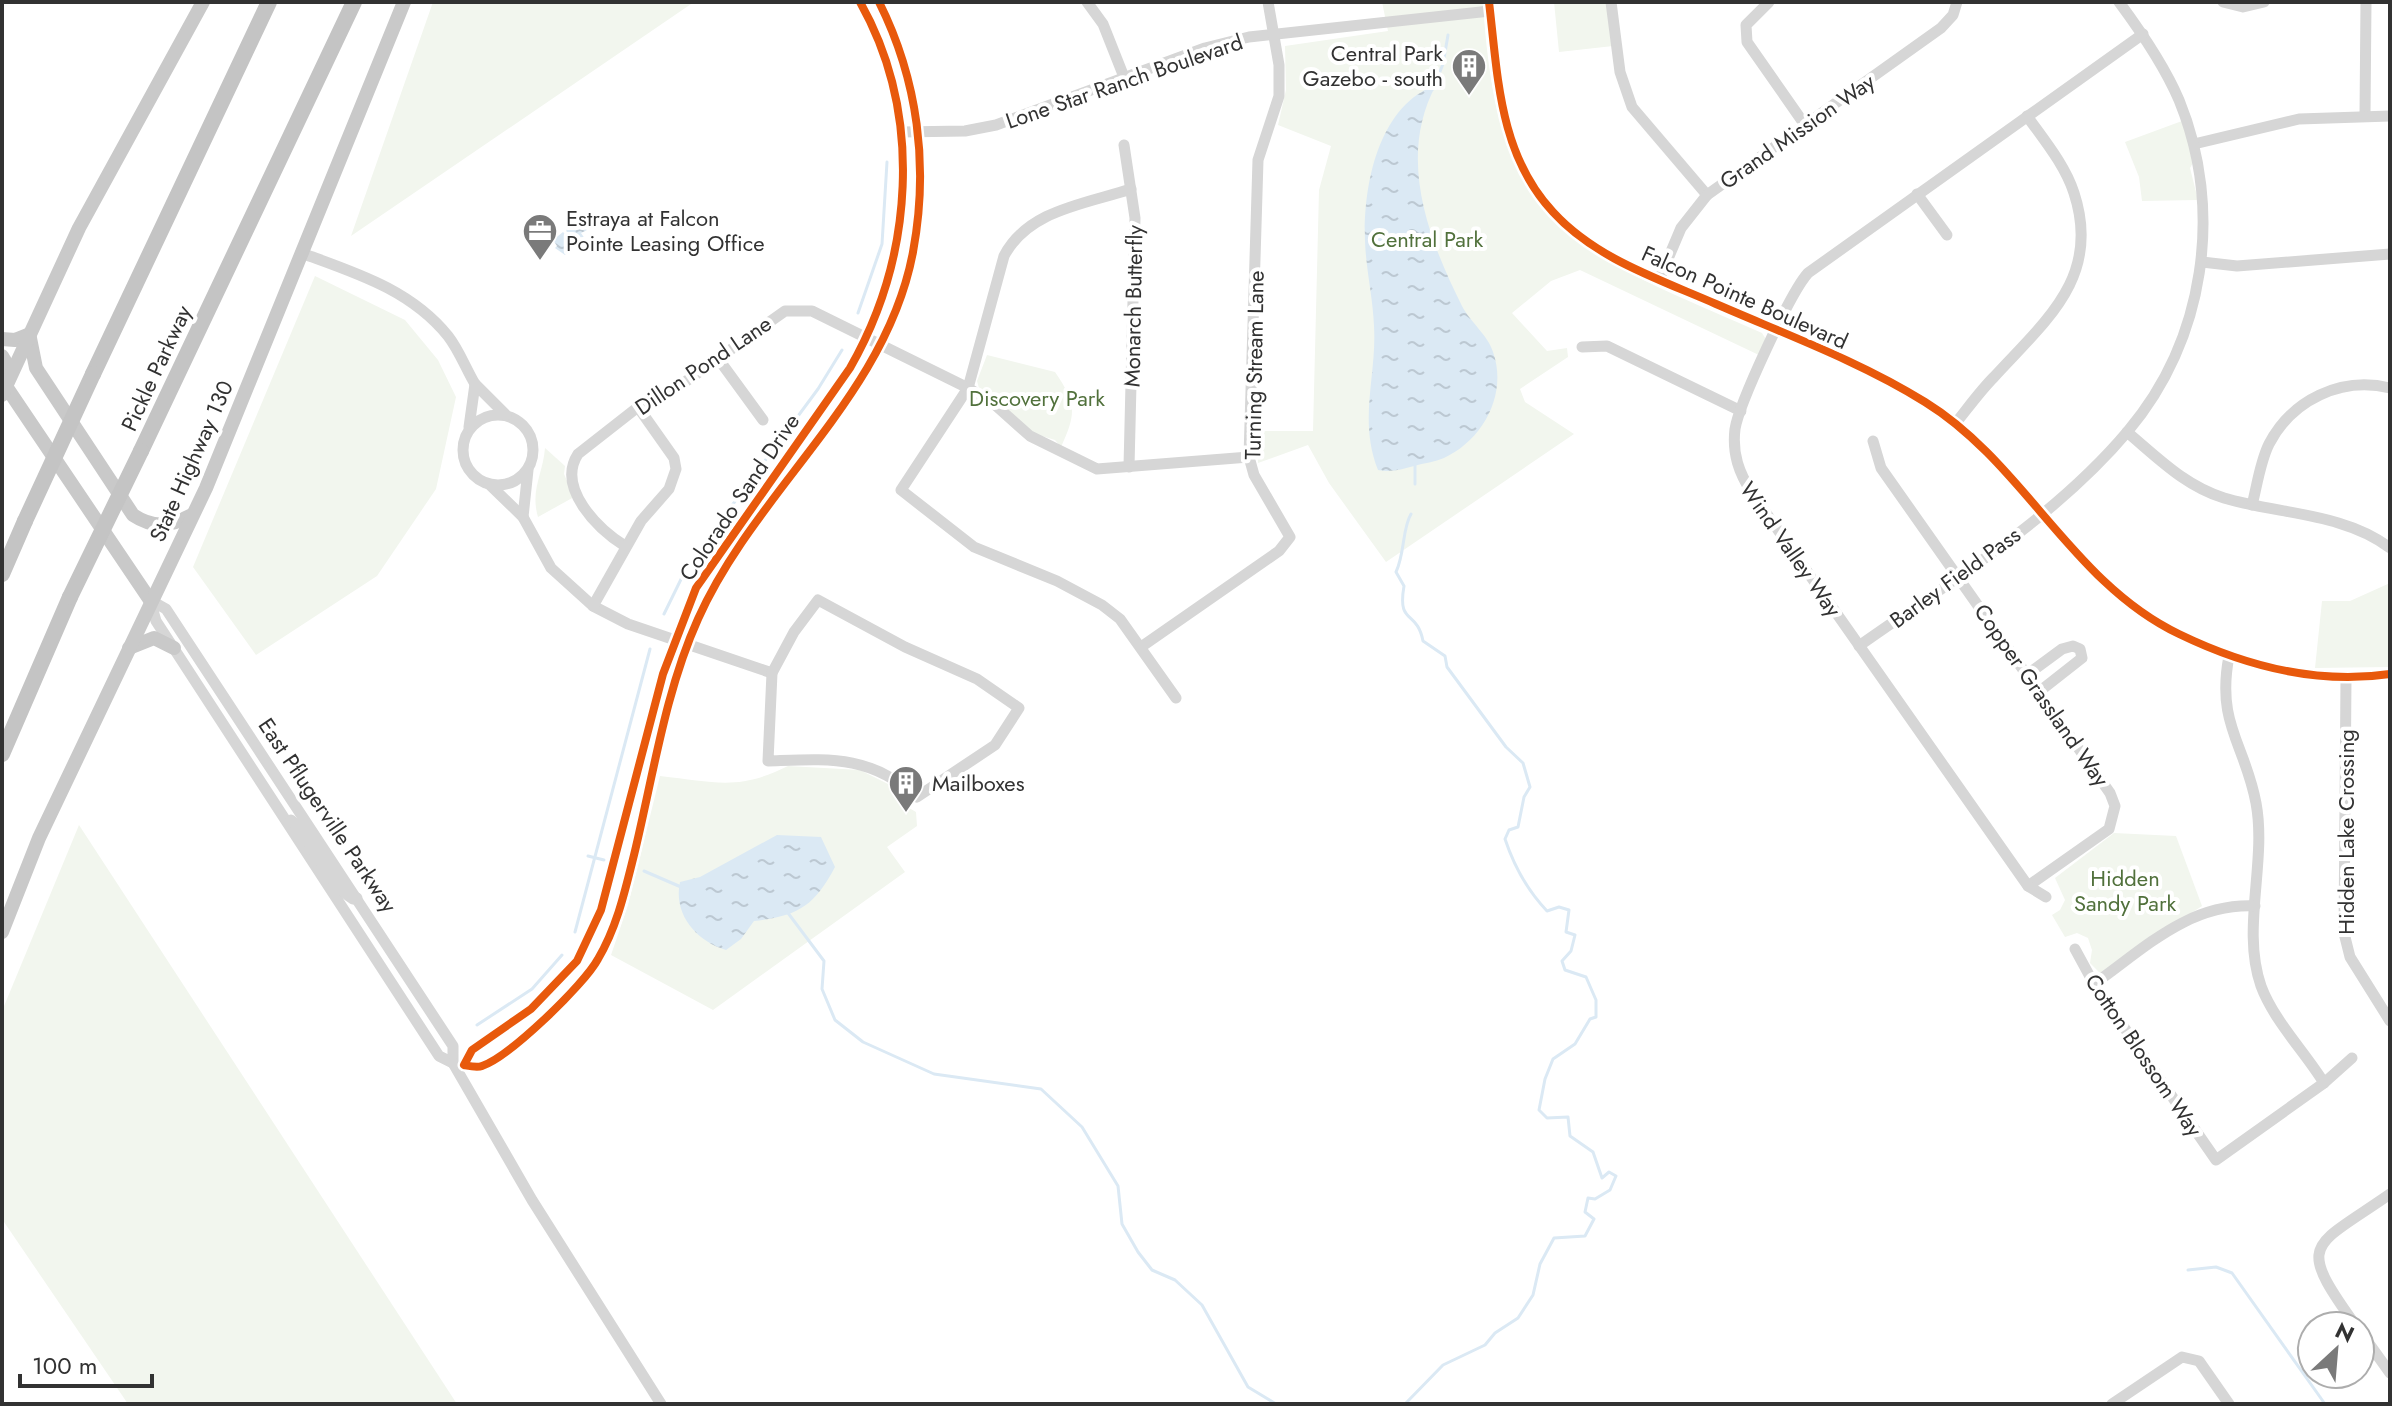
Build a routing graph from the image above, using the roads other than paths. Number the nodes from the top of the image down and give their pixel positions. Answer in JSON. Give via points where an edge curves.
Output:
{"nodes":[{"id":1,"x":203,"y":2,"type":"edge"},
{"id":2,"x":269,"y":2,"type":"edge"},
{"id":3,"x":354,"y":2,"type":"edge"},
{"id":4,"x":404,"y":2,"type":"edge"},
{"id":5,"x":860,"y":2,"type":"edge"},
{"id":6,"x":879,"y":2,"type":"edge"},
{"id":7,"x":1087,"y":2,"type":"edge"},
{"id":8,"x":1268,"y":2,"type":"edge"},
{"id":9,"x":1611,"y":2,"type":"edge"},
{"id":10,"x":1769,"y":2,"type":"edge"},
{"id":11,"x":1957,"y":2,"type":"edge"},
{"id":12,"x":2119,"y":2,"type":"edge"},
{"id":13,"x":2223,"y":2,"type":"edge"},
{"id":14,"x":2264,"y":2,"type":"edge"},
{"id":15,"x":2366,"y":2,"type":"edge"},
{"id":16,"x":1490,"y":7,"type":"edge"},
{"id":17,"x":1272,"y":34,"type":"junction"},
{"id":18,"x":2143,"y":34,"type":"junction"},
{"id":19,"x":1124,"y":77,"type":"junction"},
{"id":20,"x":2365,"y":114,"type":"junction"},
{"id":21,"x":2027,"y":116,"type":"junction"},
{"id":22,"x":2390,"y":116,"type":"edge"},
{"id":23,"x":1805,"y":125,"type":"junction"},
{"id":24,"x":901,"y":132,"type":"junction"},
{"id":25,"x":920,"y":132,"type":"junction"},
{"id":26,"x":2194,"y":144,"type":"junction"},
{"id":27,"x":1124,"y":145,"type":"dead end"},
{"id":28,"x":1131,"y":189,"type":"junction"},
{"id":29,"x":1917,"y":194,"type":"junction"},
{"id":30,"x":1707,"y":195,"type":"junction"},
{"id":31,"x":1947,"y":235,"type":"dead end"},
{"id":32,"x":304,"y":254,"type":"junction"},
{"id":33,"x":2390,"y":254,"type":"edge"},
{"id":34,"x":2202,"y":262,"type":"junction"},
{"id":35,"x":1659,"y":280,"type":"junction"},
{"id":36,"x":1776,"y":332,"type":"junction"},
{"id":37,"x":30,"y":334,"type":"junction"},
{"id":38,"x":867,"y":338,"type":"junction"},
{"id":39,"x":2,"y":339,"type":"edge"},
{"id":40,"x":880,"y":345,"type":"junction"},
{"id":41,"x":1582,"y":347,"type":"dead end"},
{"id":42,"x":2,"y":356,"type":"edge"},
{"id":43,"x":717,"y":357,"type":"junction"},
{"id":44,"x":475,"y":384,"type":"junction"},
{"id":45,"x":4,"y":387,"type":"edge"},
{"id":46,"x":968,"y":388,"type":"junction"},
{"id":47,"x":2390,"y":388,"type":"edge"},
{"id":48,"x":638,"y":407,"type":"junction"},
{"id":49,"x":1741,"y":411,"type":"junction"},
{"id":50,"x":506,"y":415,"type":"junction"},
{"id":51,"x":763,"y":420,"type":"dead end"},
{"id":52,"x":1955,"y":424,"type":"junction"},
{"id":53,"x":469,"y":430,"type":"junction"},
{"id":54,"x":2127,"y":432,"type":"junction"},
{"id":55,"x":1873,"y":441,"type":"dead end"},
{"id":56,"x":1249,"y":457,"type":"junction"},
{"id":57,"x":1129,"y":467,"type":"junction"},
{"id":58,"x":529,"y":469,"type":"junction"},
{"id":59,"x":489,"y":484,"type":"junction"},
{"id":60,"x":2252,"y":505,"type":"junction"},
{"id":61,"x":2041,"y":512,"type":"junction"},
{"id":62,"x":192,"y":515,"type":"junction"},
{"id":63,"x":523,"y":517,"type":"junction"},
{"id":64,"x":625,"y":546,"type":"junction"},
{"id":65,"x":2390,"y":548,"type":"edge"},
{"id":66,"x":2,"y":574,"type":"edge"},
{"id":67,"x":1959,"y":577,"type":"junction"},
{"id":68,"x":150,"y":600,"type":"junction"},
{"id":69,"x":593,"y":606,"type":"junction"},
{"id":70,"x":674,"y":640,"type":"junction"},
{"id":71,"x":687,"y":645,"type":"junction"},
{"id":72,"x":1859,"y":646,"type":"junction"},
{"id":73,"x":1141,"y":647,"type":"junction"},
{"id":74,"x":129,"y":648,"type":"junction"},
{"id":75,"x":174,"y":648,"type":"junction"},
{"id":76,"x":2229,"y":656,"type":"junction"},
{"id":77,"x":772,"y":673,"type":"junction"},
{"id":78,"x":2028,"y":674,"type":"junction"},
{"id":79,"x":2390,"y":674,"type":"edge"},
{"id":80,"x":2346,"y":678,"type":"junction"},
{"id":81,"x":2040,"y":691,"type":"junction"},
{"id":82,"x":1176,"y":698,"type":"dead end"},
{"id":83,"x":2,"y":754,"type":"edge"},
{"id":84,"x":279,"y":809,"type":"junction"},
{"id":85,"x":2028,"y":886,"type":"junction"},
{"id":86,"x":2046,"y":897,"type":"dead end"},
{"id":87,"x":357,"y":898,"type":"junction"},
{"id":88,"x":2255,"y":906,"type":"junction"},
{"id":89,"x":2,"y":932,"type":"edge"},
{"id":90,"x":2075,"y":949,"type":"dead end"},
{"id":91,"x":2094,"y":984,"type":"junction"},
{"id":92,"x":2390,"y":1021,"type":"edge"},
{"id":93,"x":2352,"y":1058,"type":"dead end"},
{"id":94,"x":458,"y":1066,"type":"junction"},
{"id":95,"x":2324,"y":1083,"type":"junction"},
{"id":96,"x":2390,"y":1194,"type":"edge"},
{"id":97,"x":2345,"y":1310,"type":"edge"},
{"id":98,"x":2376,"y":1353,"type":"edge"},
{"id":99,"x":2390,"y":1373,"type":"edge"},
{"id":100,"x":661,"y":1404,"type":"edge"},
{"id":101,"x":2112,"y":1404,"type":"edge"},
{"id":102,"x":2229,"y":1404,"type":"edge"}],
"edges":[{"from":1,"to":37,"type":"main road","via":[[79,228]]},
{"from":2,"to":66,"type":"highway","bridge":true},
{"from":3,"to":83,"type":"highway","name":"Pickle Parkway","bridge":true,"via":[[70,597]]},
{"from":4,"to":32,"type":"main road","name":"State Highway 130"},
{"from":5,"to":24,"type":"street","name":"Colorado Sand Drive","via":[[884,57]]},
{"from":6,"to":25,"type":"street","name":"Colorado Sand Drive","via":[[897,38]]},
{"from":7,"to":19,"type":"street","via":[[1103,24]]},
{"from":8,"to":17,"type":"street","name":"Turning Stream Lane"},
{"from":9,"to":30,"type":"street","via":[[1620,72],[1632,107]]},
{"from":10,"to":23,"type":"street","via":[[1746,25],[1747,42]]},
{"from":11,"to":23,"type":"street","name":"Grand Mission Way","via":[[1941,28]]},
{"from":12,"to":18,"type":"street","name":"Barley Field Pass"},
{"from":13,"to":14,"type":"street","via":[[2243,7]]},
{"from":15,"to":20,"type":"street"},
{"from":16,"to":17,"type":"street","name":"Lone Star Ranch Boulevard"},
{"from":16,"to":35,"type":"street","name":"Falcon Pointe Boulevard","via":[[1503,117],[1533,188],[1586,242]]},
{"from":17,"to":19,"type":"street","name":"Lone Star Ranch Boulevard","via":[[1205,48]]},
{"from":17,"to":56,"type":"street","name":"Turning Stream Lane","via":[[1279,96],[1258,160]]},
{"from":18,"to":21,"type":"street","name":"Wind Valley Way"},
{"from":18,"to":26,"type":"street","name":"Barley Field Pass","via":[[2179,101]]},
{"from":19,"to":25,"type":"street","name":"Lone Star Ranch Boulevard","via":[[996,125]]},
{"from":20,"to":22,"type":"street"},
{"from":20,"to":26,"type":"street","via":[[2268,124]]},
{"from":21,"to":29,"type":"street","name":"Wind Valley Way"},
{"from":21,"to":52,"type":"street","via":[[2074,192],[2080,227],[2075,274],[2059,307]]},
{"from":23,"to":30,"type":"street","name":"Grand Mission Way"},
{"from":24,"to":25,"type":"street","name":"Lone Star Ranch Boulevard"},
{"from":24,"to":38,"type":"street","name":"Colorado Sand Drive","via":[[898,238],[888,288]]},
{"from":25,"to":40,"type":"street","name":"Colorado Sand Drive","via":[[913,253]]},
{"from":26,"to":34,"type":"street","name":"Barley Field Pass","via":[[2203,214]]},
{"from":27,"to":28,"type":"street","name":"Monarch Butterfly"},
{"from":28,"to":46,"type":"street","via":[[1039,219],[1014,237],[1004,256]]},
{"from":28,"to":57,"type":"street","name":"Monarch Butterfly","via":[[1135,248]]},
{"from":29,"to":31,"type":"street"},
{"from":29,"to":36,"type":"street","name":"Wind Valley Way","via":[[1808,273]]},
{"from":30,"to":35,"type":"street","name":"Grand Mission Way","via":[[1681,228]]},
{"from":32,"to":44,"type":"street","via":[[390,287],[423,311],[448,336]]},
{"from":32,"to":62,"type":"main road","name":"State Highway 130"},
{"from":33,"to":34,"type":"street","via":[[2237,266]]},
{"from":34,"to":54,"type":"street","name":"Barley Field Pass","via":[[2183,339],[2155,394]]},
{"from":35,"to":36,"type":"street","name":"Falcon Pointe Boulevard"},
{"from":36,"to":49,"type":"street","name":"Wind Valley Way"},
{"from":36,"to":52,"type":"street","name":"Falcon Pointe Boulevard","via":[[1895,385]]},
{"from":37,"to":39,"type":"main road"},
{"from":37,"to":45,"type":"main road"},
{"from":37,"to":62,"type":"main road","via":[[36,368],[133,515],[154,525]]},
{"from":38,"to":40,"type":"street","name":"Dillon Pond Lane"},
{"from":38,"to":43,"type":"street","name":"Dillon Pond Lane","via":[[797,308]]},
{"from":38,"to":70,"type":"street","name":"Colorado Sand Drive","via":[[710,565]]},
{"from":40,"to":46,"type":"street","name":"Dillon Pond Lane"},
{"from":40,"to":71,"type":"street","name":"Colorado Sand Drive","via":[[735,554]]},
{"from":41,"to":49,"type":"street","via":[[1607,346]]},
{"from":42,"to":45,"type":"main road","name":"East Pflugerville Parkway","via":[[8,366]]},
{"from":43,"to":48,"type":"street","name":"Dillon Pond Lane","via":[[685,382]]},
{"from":43,"to":51,"type":"street"},
{"from":44,"to":50,"type":"street"},
{"from":44,"to":53,"type":"street"},
{"from":45,"to":68,"type":"main road","name":"East Pflugerville Parkway"},
{"from":46,"to":57,"type":"street","name":"Dillon Pond Lane","via":[[1064,455],[1097,469]]},
{"from":46,"to":73,"type":"street","via":[[901,490],[974,547],[1102,605]]},
{"from":47,"to":60,"type":"street","via":[[2347,385],[2291,413],[2267,447]]},
{"from":48,"to":64,"type":"street","via":[[674,458],[676,469],[669,489]]},
{"from":48,"to":64,"type":"street","name":"Dillon Pond Lane","via":[[571,465],[570,479],[594,522]]},
{"from":49,"to":72,"type":"street","name":"Wind Valley Way","via":[[1735,429],[1740,475]]},
{"from":50,"to":53,"type":"street","via":[[485,417]]},
{"from":50,"to":58,"type":"street","via":[[531,436]]},
{"from":52,"to":61,"type":"street","name":"Falcon Pointe Boulevard","via":[[1989,452]]},
{"from":53,"to":59,"type":"street","via":[[464,460]]},
{"from":54,"to":60,"type":"street","via":[[2196,487]]},
{"from":54,"to":61,"type":"street","name":"Barley Field Pass"},
{"from":55,"to":67,"type":"street","name":"Copper Grassland Way","via":[[1881,468]]},
{"from":56,"to":57,"type":"street","name":"Dillon Pond Lane"},
{"from":56,"to":73,"type":"street","name":"Turning Stream Lane","via":[[1290,537],[1279,551]]},
{"from":58,"to":59,"type":"street","via":[[512,483]]},
{"from":58,"to":63,"type":"street"},
{"from":59,"to":63,"type":"street"},
{"from":60,"to":65,"type":"street","via":[[2353,528]]},
{"from":61,"to":67,"type":"street","name":"Barley Field Pass"},
{"from":61,"to":76,"type":"street","name":"Falcon Pointe Boulevard","via":[[2094,571],[2142,613]]},
{"from":62,"to":68,"type":"main road","name":"State Highway 130"},
{"from":63,"to":69,"type":"street","via":[[542,557]]},
{"from":64,"to":69,"type":"street"},
{"from":67,"to":72,"type":"street","name":"Barley Field Pass"},
{"from":67,"to":78,"type":"street","name":"Copper Grassland Way"},
{"from":68,"to":74,"type":"main road","name":"State Highway 130"},
{"from":68,"to":75,"type":"street","name":"East Pflugerville Parkway","via":[[156,621]]},
{"from":68,"to":87,"type":"street","name":"East Pflugerville Parkway","via":[[166,609]]},
{"from":69,"to":70,"type":"street"},
{"from":70,"to":71,"type":"street"},
{"from":70,"to":94,"type":"street","name":"Colorado Sand Drive","via":[[590,935],[560,983]]},
{"from":71,"to":77,"type":"street"},
{"from":71,"to":94,"type":"street","name":"Colorado Sand Drive","via":[[625,890],[598,960],[540,1024],[483,1066]]},
{"from":72,"to":85,"type":"street","name":"Wind Valley Way"},
{"from":73,"to":82,"type":"street"},
{"from":74,"to":75,"type":"main road","via":[[154,638]]},
{"from":74,"to":89,"type":"main road","name":"State Highway 130","via":[[39,838]]},
{"from":75,"to":84,"type":"street","name":"East Pflugerville Parkway"},
{"from":76,"to":80,"type":"street","name":"Falcon Pointe Boulevard","via":[[2269,669]]},
{"from":76,"to":88,"type":"street","via":[[2223,693],[2256,803]]},
{"from":77,"to":77,"type":"street","via":[[818,600],[977,679],[1019,708],[995,745],[917,797],[897,779],[855,762],[768,761]]},
{"from":78,"to":81,"type":"street","name":"Copper Grassland Way"},
{"from":78,"to":81,"type":"street","via":[[2062,649],[2080,649],[2082,658],[2076,666]]},
{"from":79,"to":80,"type":"street","name":"Falcon Pointe Boulevard"},
{"from":80,"to":92,"type":"street","name":"Hidden Lake Crossing","via":[[2344,933],[2350,957]]},
{"from":81,"to":85,"type":"street","name":"Copper Grassland Way","via":[[2110,793],[2115,817],[2109,829]]},
{"from":84,"to":87,"type":"street","via":[[304,832],[340,889]]},
{"from":84,"to":94,"type":"street","name":"East Pflugerville Parkway","via":[[439,1056]]},
{"from":85,"to":86,"type":"street","name":"Wind Valley Way"},
{"from":87,"to":94,"type":"street","name":"East Pflugerville Parkway","via":[[453,1046]]},
{"from":88,"to":91,"type":"street","via":[[2230,905],[2187,918]]},
{"from":88,"to":95,"type":"street","via":[[2261,986]]},
{"from":90,"to":91,"type":"street","name":"Cotton Blossom Way"},
{"from":91,"to":95,"type":"street","name":"Cotton Blossom Way","via":[[2216,1160]]},
{"from":93,"to":95,"type":"street"},
{"from":94,"to":100,"type":"street","name":"East Pflugerville Parkway","via":[[579,1277]]},
{"from":96,"to":97,"type":"street","via":[[2319,1249],[2321,1277]]},
{"from":98,"to":99,"type":"street"},
{"from":101,"to":102,"type":"street","via":[[2182,1357],[2199,1361]]}]}
